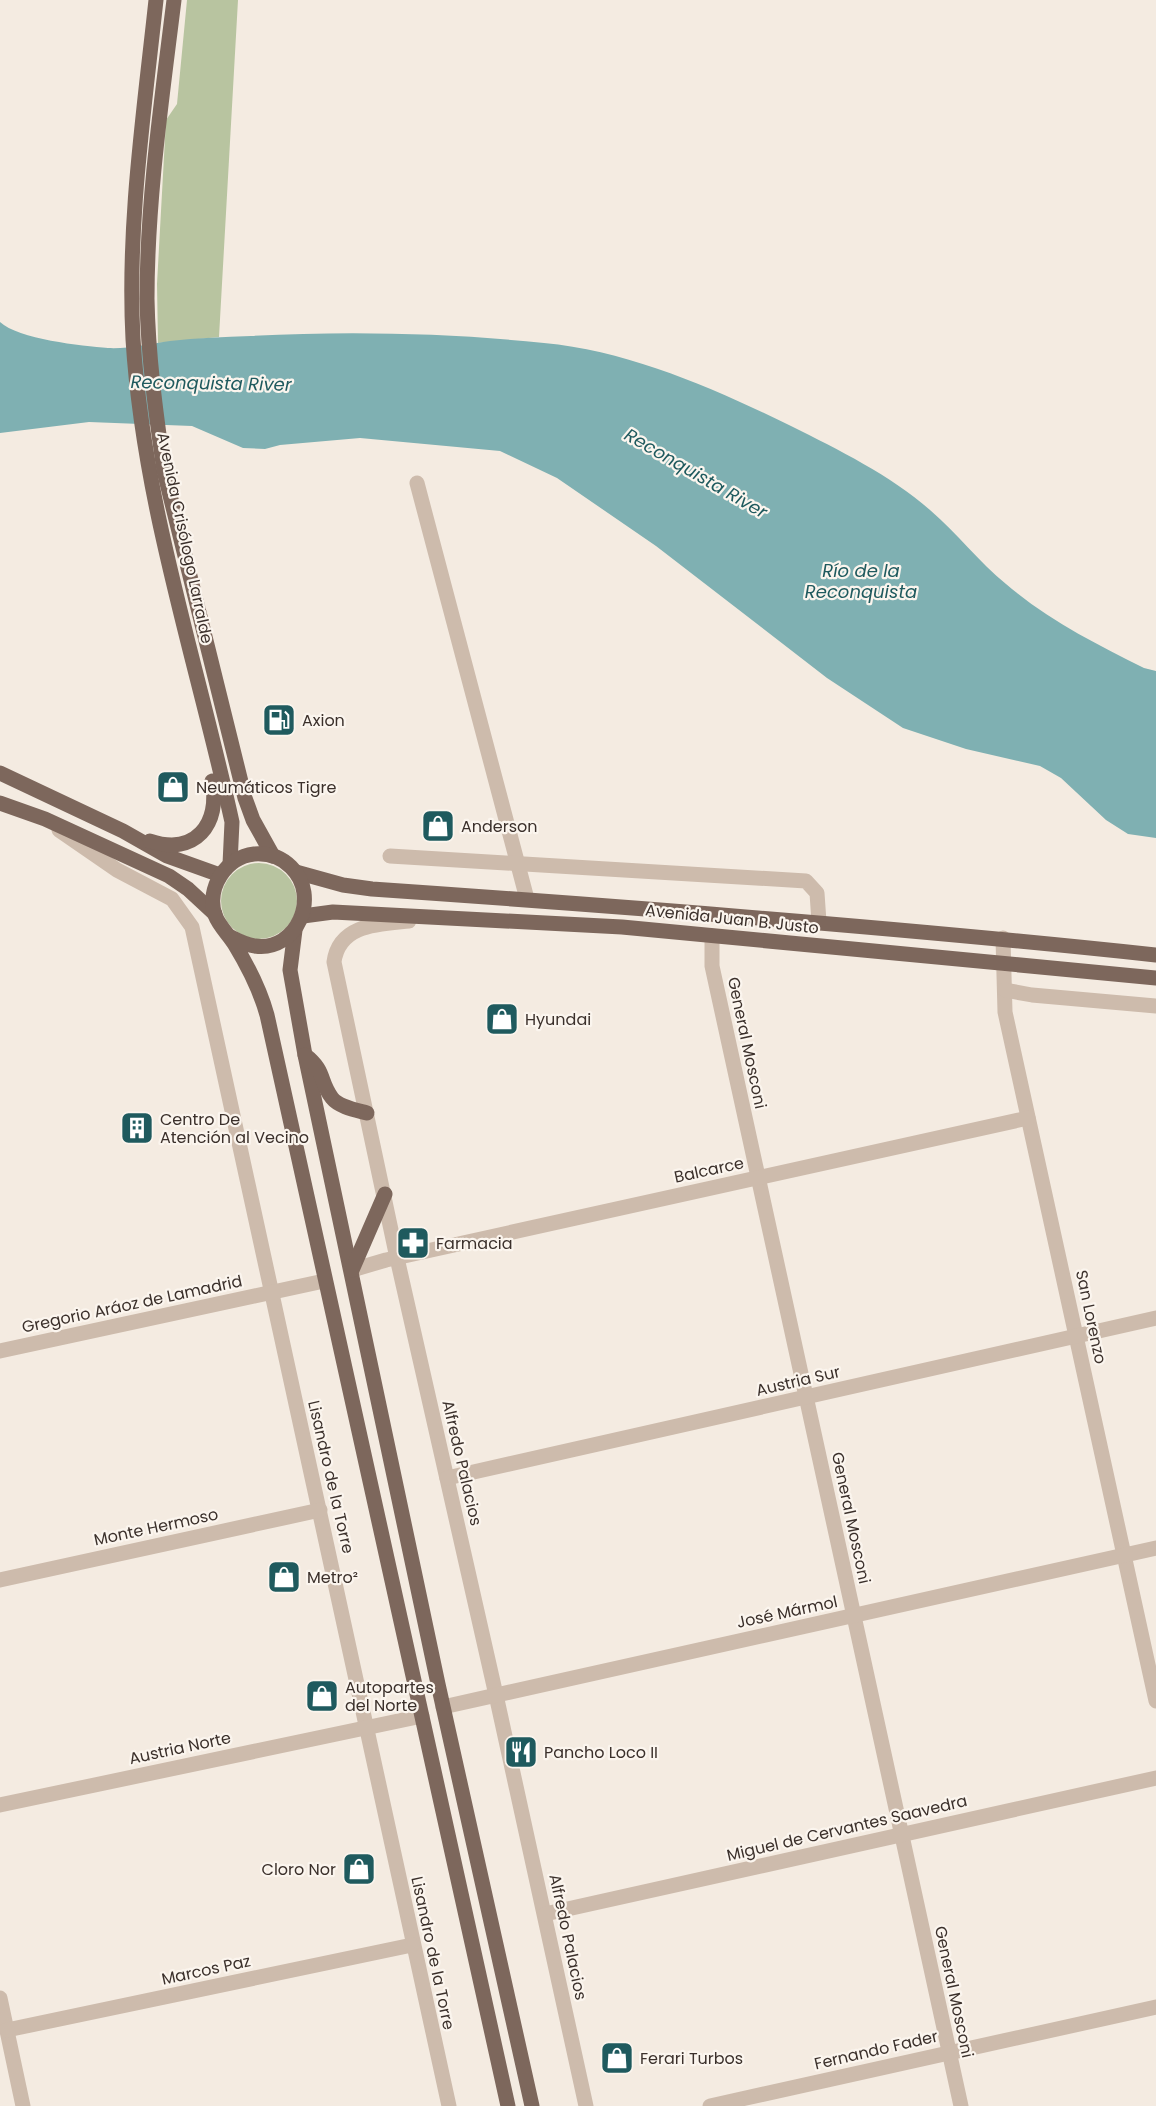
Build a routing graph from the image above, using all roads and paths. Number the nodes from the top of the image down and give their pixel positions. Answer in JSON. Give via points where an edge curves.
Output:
{"nodes":[{"id":1,"x":156,"y":0,"type":"edge"},
{"id":2,"x":174,"y":0,"type":"edge"},
{"id":3,"x":417,"y":483,"type":"dead end"},
{"id":4,"x":214,"y":748,"type":"junction"},
{"id":5,"x":0,"y":773,"type":"edge"},
{"id":6,"x":0,"y":803,"type":"edge"},
{"id":7,"x":45,"y":819,"type":"junction"},
{"id":8,"x":123,"y":831,"type":"junction"},
{"id":9,"x":273,"y":856,"type":"junction"},
{"id":10,"x":390,"y":856,"type":"dead end"},
{"id":11,"x":519,"y":864,"type":"junction"},
{"id":12,"x":225,"y":870,"type":"junction"},
{"id":13,"x":296,"y":872,"type":"junction"},
{"id":14,"x":528,"y":899,"type":"junction"},
{"id":15,"x":215,"y":914,"type":"junction"},
{"id":16,"x":303,"y":916,"type":"junction"},
{"id":17,"x":452,"y":917,"type":"junction"},
{"id":18,"x":819,"y":922,"type":"junction"},
{"id":19,"x":295,"y":930,"type":"junction"},
{"id":20,"x":230,"y":936,"type":"junction"},
{"id":21,"x":712,"y":936,"type":"junction"},
{"id":22,"x":1003,"y":938,"type":"junction"},
{"id":23,"x":1156,"y":954,"type":"edge"},
{"id":24,"x":1003,"y":964,"type":"junction"},
{"id":25,"x":1156,"y":978,"type":"edge"},
{"id":26,"x":1005,"y":990,"type":"junction"},
{"id":27,"x":1156,"y":1006,"type":"edge"},
{"id":28,"x":305,"y":1055,"type":"junction"},
{"id":29,"x":367,"y":1113,"type":"junction"},
{"id":30,"x":1028,"y":1118,"type":"junction"},
{"id":31,"x":757,"y":1178,"type":"junction"},
{"id":32,"x":385,"y":1194,"type":"junction"},
{"id":33,"x":397,"y":1258,"type":"junction"},
{"id":34,"x":352,"y":1270,"type":"junction"},
{"id":35,"x":324,"y":1281,"type":"junction"},
{"id":36,"x":271,"y":1293,"type":"junction"},
{"id":37,"x":1156,"y":1318,"type":"edge"},
{"id":38,"x":1077,"y":1337,"type":"junction"},
{"id":39,"x":0,"y":1351,"type":"edge"},
{"id":40,"x":807,"y":1397,"type":"junction"},
{"id":41,"x":447,"y":1478,"type":"junction"},
{"id":42,"x":320,"y":1510,"type":"junction"},
{"id":43,"x":1156,"y":1548,"type":"edge"},
{"id":44,"x":1124,"y":1555,"type":"junction"},
{"id":45,"x":0,"y":1580,"type":"edge"},
{"id":46,"x":854,"y":1616,"type":"junction"},
{"id":47,"x":496,"y":1695,"type":"junction"},
{"id":48,"x":1156,"y":1701,"type":"edge"},
{"id":49,"x":443,"y":1707,"type":"junction"},
{"id":50,"x":422,"y":1716,"type":"junction"},
{"id":51,"x":367,"y":1727,"type":"junction"},
{"id":52,"x":1156,"y":1778,"type":"edge"},
{"id":53,"x":0,"y":1805,"type":"edge"},
{"id":54,"x":902,"y":1834,"type":"junction"},
{"id":55,"x":545,"y":1914,"type":"junction"},
{"id":56,"x":412,"y":1945,"type":"junction"},
{"id":57,"x":0,"y":1998,"type":"edge"},
{"id":58,"x":1156,"y":2007,"type":"edge"},
{"id":59,"x":7,"y":2030,"type":"junction"},
{"id":60,"x":949,"y":2052,"type":"junction"},
{"id":61,"x":23,"y":2106,"type":"edge"},
{"id":62,"x":449,"y":2106,"type":"edge"},
{"id":63,"x":508,"y":2106,"type":"edge"},
{"id":64,"x":532,"y":2106,"type":"edge"},
{"id":65,"x":586,"y":2106,"type":"edge"},
{"id":66,"x":710,"y":2106,"type":"edge"},
{"id":67,"x":961,"y":2106,"type":"edge"}],
"edges":[{"from":1,"to":4,"type":"main road","name":"Avenida Crisólogo Larralde","via":[[135,218],[133,340],[143,433]]},
{"from":2,"to":9,"type":"main road","name":"Avenida Crisólogo Larralde","via":[[151,220],[148,339],[164,471],[245,798]]},
{"from":3,"to":11,"type":"street"},
{"from":4,"to":8,"type":"main road","via":[[215,805],[207,827],[197,837],[172,846]]},
{"from":4,"to":12,"type":"main road","name":"Avenida Crisólogo Larralde","via":[[232,822]]},
{"from":5,"to":8,"type":"main road"},
{"from":6,"to":7,"type":"main road"},
{"from":7,"to":15,"type":"main road","via":[[174,879]]},
{"from":7,"to":36,"type":"street","name":"Lisandro de la Torre","via":[[117,870],[172,899],[192,927]]},
{"from":8,"to":12,"type":"main road","via":[[167,856]]},
{"from":9,"to":12,"type":"main road","via":[[250,854]]},
{"from":9,"to":13,"type":"main road"},
{"from":10,"to":11,"type":"street"},
{"from":11,"to":14,"type":"street"},
{"from":11,"to":18,"type":"street","via":[[806,881],[817,892]]},
{"from":12,"to":15,"type":"main road","via":[[213,894]]},
{"from":13,"to":14,"type":"main road","via":[[372,889]]},
{"from":13,"to":16,"type":"main road","via":[[306,898]]},
{"from":14,"to":18,"type":"main road"},
{"from":15,"to":20,"type":"main road"},
{"from":16,"to":17,"type":"main road","name":"Avenida Juan B. Justo","via":[[333,912]]},
{"from":16,"to":19,"type":"main road"},
{"from":17,"to":21,"type":"main road","name":"Avenida Juan B. Justo"},
{"from":17,"to":29,"type":"street","name":"Alfredo Palacios","via":[[369,924],[343,941],[335,954]]},
{"from":18,"to":22,"type":"main road"},
{"from":19,"to":20,"type":"main road","via":[[270,945],[255,946]]},
{"from":19,"to":28,"type":"main road","via":[[290,970]]},
{"from":20,"to":35,"type":"main road","via":[[256,984],[267,1016]]},
{"from":21,"to":24,"type":"main road","name":"Avenida Juan B. Justo"},
{"from":21,"to":31,"type":"street","name":"General Mosconi","via":[[712,966]]},
{"from":22,"to":23,"type":"main road"},
{"from":22,"to":24,"type":"street","name":"San Lorenzo"},
{"from":24,"to":25,"type":"main road","name":"Avenida Juan B. Justo"},
{"from":24,"to":26,"type":"street","name":"San Lorenzo"},
{"from":26,"to":27,"type":"street"},
{"from":26,"to":30,"type":"street","name":"San Lorenzo","via":[[1005,1012]]},
{"from":28,"to":29,"type":"main road","via":[[321,1069],[332,1097],[339,1104]]},
{"from":28,"to":34,"type":"main road"},
{"from":29,"to":32,"type":"street","name":"Alfredo Palacios"},
{"from":30,"to":31,"type":"street","name":"Balcarce"},
{"from":30,"to":38,"type":"street","name":"San Lorenzo"},
{"from":31,"to":33,"type":"street","name":"Balcarce"},
{"from":31,"to":40,"type":"street","name":"General Mosconi"},
{"from":32,"to":33,"type":"street","name":"Alfredo Palacios"},
{"from":32,"to":34,"type":"main road"},
{"from":33,"to":34,"type":"street","name":"Balcarce"},
{"from":33,"to":41,"type":"street","name":"Alfredo Palacios"},
{"from":34,"to":49,"type":"main road"},
{"from":35,"to":36,"type":"street","name":"Gregorio Aráoz de Lamadrid"},
{"from":35,"to":50,"type":"main road"},
{"from":36,"to":39,"type":"street","name":"Gregorio Aráoz de Lamadrid"},
{"from":36,"to":42,"type":"street","name":"Lisandro de la Torre"},
{"from":37,"to":38,"type":"street","name":"Austria Sur"},
{"from":38,"to":40,"type":"street","name":"Austria Sur"},
{"from":38,"to":44,"type":"street","name":"San Lorenzo"},
{"from":40,"to":41,"type":"street","name":"Austria Sur"},
{"from":40,"to":46,"type":"street","name":"General Mosconi"},
{"from":41,"to":47,"type":"street","name":"Alfredo Palacios"},
{"from":42,"to":45,"type":"street","name":"Monte Hermoso"},
{"from":42,"to":51,"type":"street","name":"Lisandro de la Torre"},
{"from":43,"to":44,"type":"street","name":"José Mármol"},
{"from":44,"to":46,"type":"street","name":"José Mármol"},
{"from":44,"to":48,"type":"street","name":"San Lorenzo"},
{"from":46,"to":47,"type":"street","name":"José Mármol"},
{"from":46,"to":54,"type":"street","name":"General Mosconi"},
{"from":47,"to":49,"type":"street","name":"José Mármol"},
{"from":47,"to":55,"type":"street","name":"Alfredo Palacios"},
{"from":49,"to":64,"type":"main road"},
{"from":50,"to":51,"type":"street","name":"Austria Norte"},
{"from":50,"to":63,"type":"main road"},
{"from":51,"to":53,"type":"street","name":"Austria Norte"},
{"from":51,"to":56,"type":"street","name":"Lisandro de la Torre"},
{"from":52,"to":54,"type":"street","name":"Miguel de Cervantes Saavedra"},
{"from":54,"to":55,"type":"street","name":"Miguel de Cervantes Saavedra"},
{"from":54,"to":60,"type":"street","name":"General Mosconi"},
{"from":55,"to":65,"type":"street","name":"Alfredo Palacios"},
{"from":56,"to":59,"type":"street","name":"Marcos Paz"},
{"from":56,"to":62,"type":"street","name":"Lisandro de la Torre"},
{"from":57,"to":59,"type":"street"},
{"from":58,"to":60,"type":"street","name":"Fernando Fader"},
{"from":59,"to":61,"type":"street"},
{"from":60,"to":66,"type":"street","name":"Fernando Fader"},
{"from":60,"to":67,"type":"street","name":"General Mosconi"}]}
